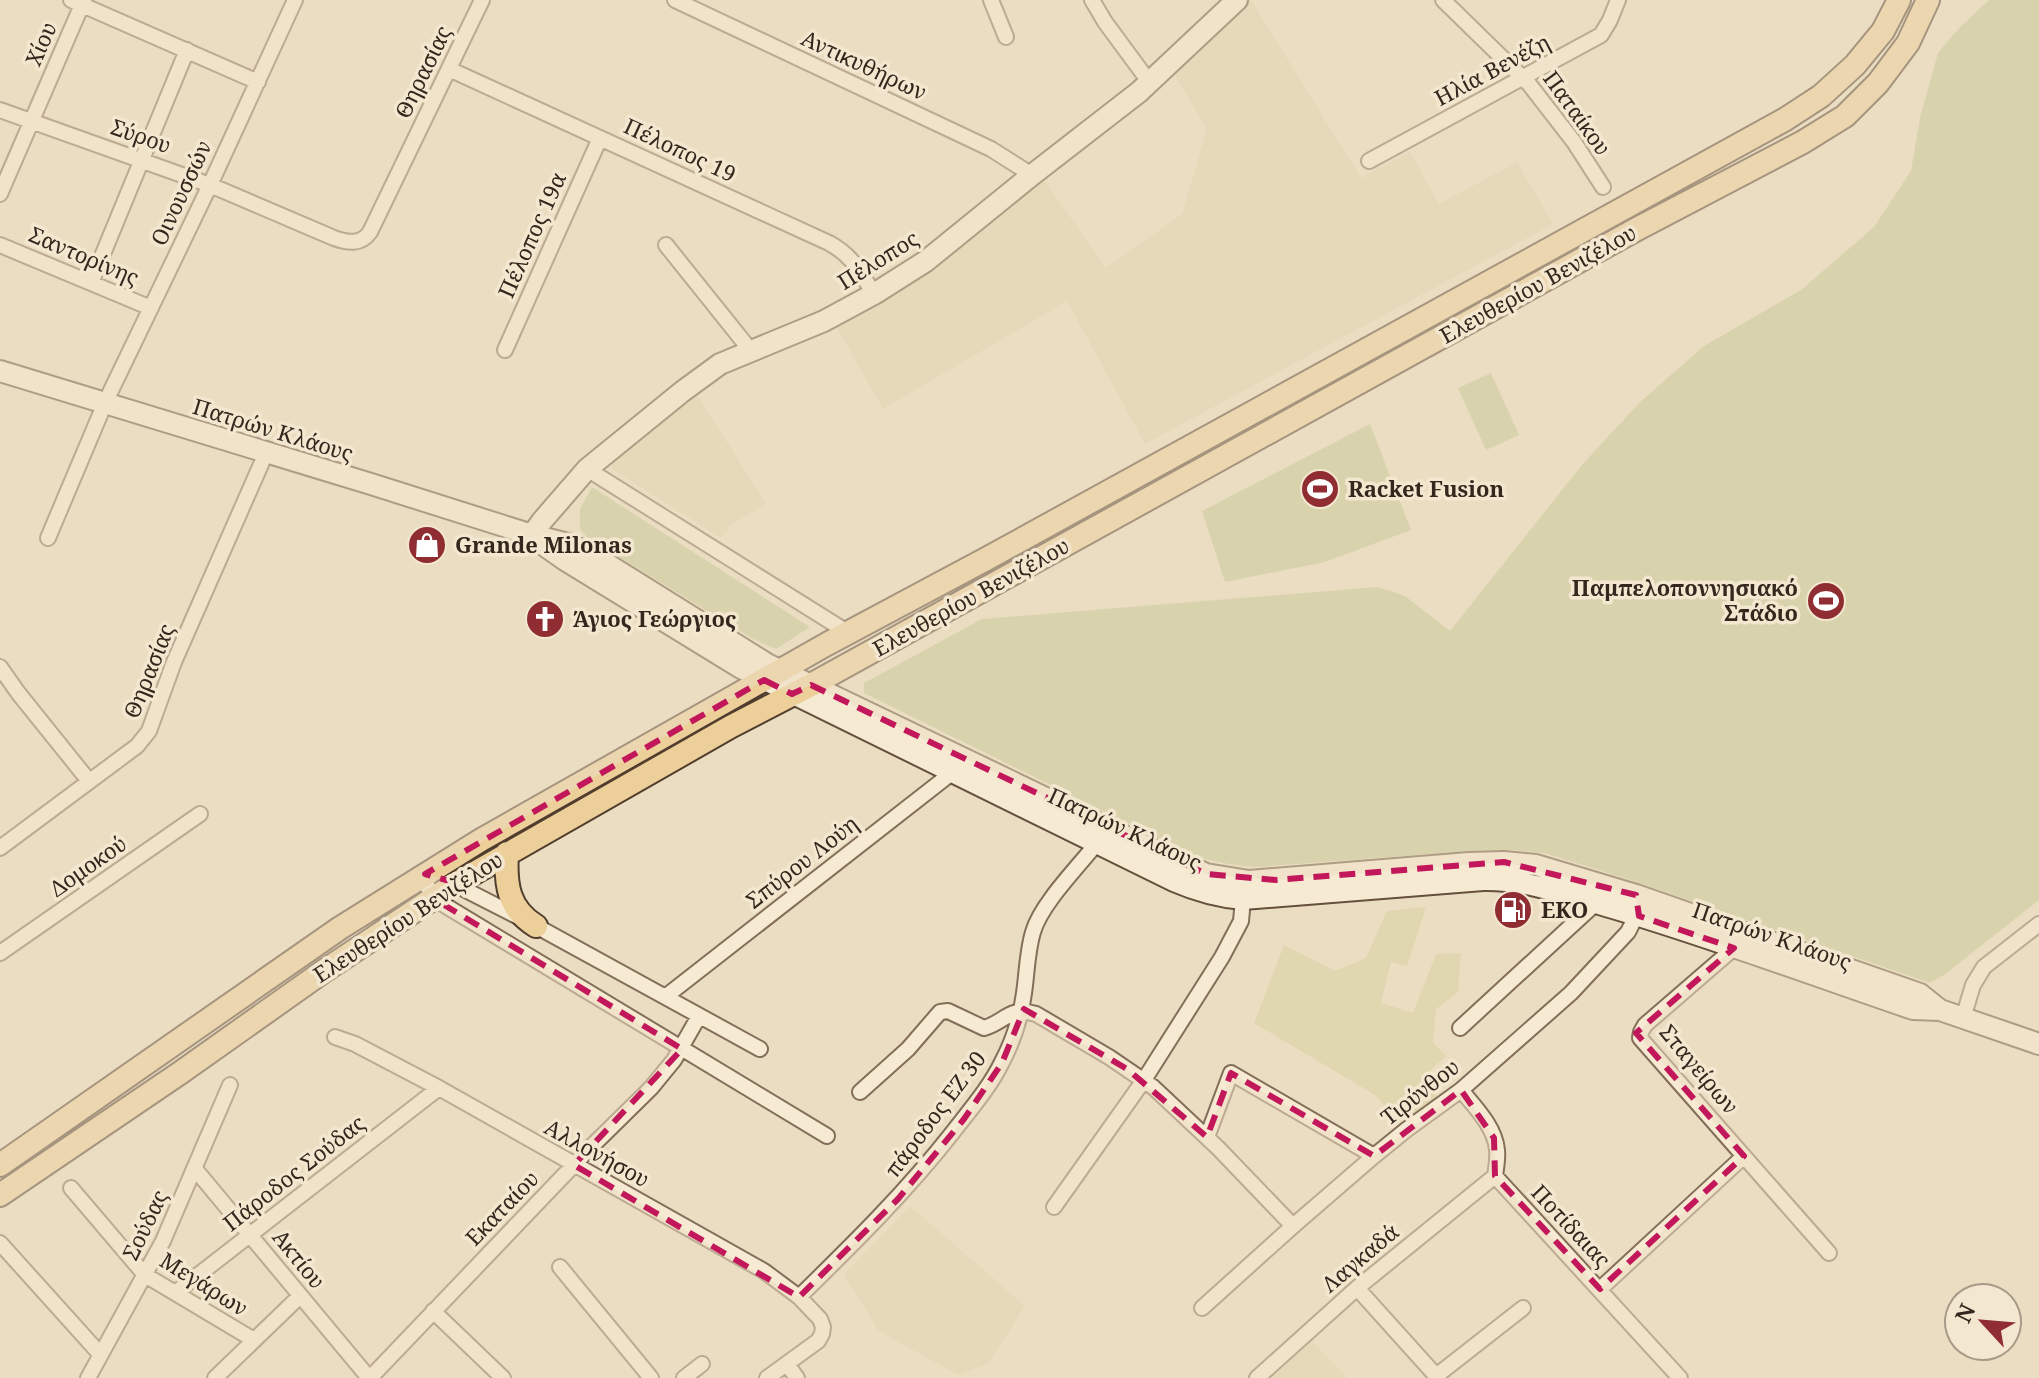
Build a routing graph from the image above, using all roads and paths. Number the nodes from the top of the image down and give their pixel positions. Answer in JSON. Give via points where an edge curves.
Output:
{"nodes":[{"id":1,"x":295,"y":0,"type":"edge"},
{"id":2,"x":482,"y":0,"type":"edge"},
{"id":3,"x":991,"y":0,"type":"edge"},
{"id":4,"x":1092,"y":0,"type":"edge"},
{"id":5,"x":1237,"y":0,"type":"edge"},
{"id":6,"x":1443,"y":0,"type":"edge"},
{"id":7,"x":1618,"y":0,"type":"edge"},
{"id":8,"x":1899,"y":0,"type":"edge"},
{"id":9,"x":1928,"y":0,"type":"edge"},
{"id":10,"x":79,"y":2,"type":"edge"},
{"id":11,"x":683,"y":2,"type":"edge"},
{"id":12,"x":1006,"y":37,"type":"dead end"},
{"id":13,"x":187,"y":50,"type":"junction"},
{"id":14,"x":449,"y":69,"type":"junction"},
{"id":15,"x":1524,"y":78,"type":"junction"},
{"id":16,"x":258,"y":82,"type":"junction"},
{"id":17,"x":1150,"y":83,"type":"junction"},
{"id":18,"x":0,"y":110,"type":"edge"},
{"id":19,"x":31,"y":121,"type":"junction"},
{"id":20,"x":600,"y":138,"type":"junction"},
{"id":21,"x":143,"y":159,"type":"junction"},
{"id":22,"x":1369,"y":161,"type":"dead end"},
{"id":23,"x":1032,"y":175,"type":"junction"},
{"id":24,"x":210,"y":185,"type":"junction"},
{"id":25,"x":1603,"y":187,"type":"dead end"},
{"id":26,"x":0,"y":194,"type":"edge"},
{"id":27,"x":354,"y":242,"type":"joint"},
{"id":28,"x":0,"y":245,"type":"edge"},
{"id":29,"x":666,"y":245,"type":"dead end"},
{"id":30,"x":91,"y":283,"type":"junction"},
{"id":31,"x":874,"y":294,"type":"junction"},
{"id":32,"x":151,"y":308,"type":"junction"},
{"id":33,"x":505,"y":350,"type":"dead end"},
{"id":34,"x":751,"y":351,"type":"junction"},
{"id":35,"x":0,"y":371,"type":"edge"},
{"id":36,"x":105,"y":403,"type":"junction"},
{"id":37,"x":266,"y":453,"type":"junction"},
{"id":38,"x":587,"y":469,"type":"junction"},
{"id":39,"x":532,"y":535,"type":"junction"},
{"id":40,"x":48,"y":538,"type":"dead end"},
{"id":41,"x":847,"y":632,"type":"junction"},
{"id":42,"x":0,"y":667,"type":"edge"},
{"id":43,"x":772,"y":675,"type":"junction"},
{"id":44,"x":802,"y":690,"type":"junction"},
{"id":45,"x":958,"y":765,"type":"junction"},
{"id":46,"x":89,"y":781,"type":"junction"},
{"id":47,"x":200,"y":814,"type":"dead end"},
{"id":48,"x":1097,"y":843,"type":"junction"},
{"id":49,"x":1,"y":844,"type":"edge"},
{"id":50,"x":507,"y":853,"type":"junction"},
{"id":51,"x":425,"y":874,"type":"junction"},
{"id":52,"x":455,"y":884,"type":"junction"},
{"id":53,"x":435,"y":897,"type":"junction"},
{"id":54,"x":1243,"y":899,"type":"junction"},
{"id":55,"x":1596,"y":903,"type":"junction"},
{"id":56,"x":1637,"y":905,"type":"junction"},
{"id":57,"x":2039,"y":924,"type":"edge"},
{"id":58,"x":536,"y":926,"type":"junction"},
{"id":59,"x":1734,"y":948,"type":"junction"},
{"id":60,"x":0,"y":953,"type":"edge"},
{"id":61,"x":665,"y":997,"type":"junction"},
{"id":62,"x":1940,"y":1010,"type":"junction"},
{"id":63,"x":1021,"y":1011,"type":"junction"},
{"id":64,"x":699,"y":1016,"type":"junction"},
{"id":65,"x":1963,"y":1018,"type":"junction"},
{"id":66,"x":1460,"y":1028,"type":"dead end"},
{"id":67,"x":335,"y":1037,"type":"dead end"},
{"id":68,"x":2039,"y":1044,"type":"edge"},
{"id":69,"x":682,"y":1048,"type":"junction"},
{"id":70,"x":760,"y":1049,"type":"dead end"},
{"id":71,"x":1144,"y":1080,"type":"junction"},
{"id":72,"x":230,"y":1085,"type":"dead end"},
{"id":73,"x":439,"y":1088,"type":"junction"},
{"id":74,"x":1461,"y":1090,"type":"junction"},
{"id":75,"x":860,"y":1092,"type":"dead end"},
{"id":76,"x":827,"y":1136,"type":"dead end"},
{"id":77,"x":1207,"y":1137,"type":"junction"},
{"id":78,"x":1374,"y":1156,"type":"junction"},
{"id":79,"x":1744,"y":1156,"type":"junction"},
{"id":80,"x":0,"y":1165,"type":"edge"},
{"id":81,"x":574,"y":1165,"type":"junction"},
{"id":82,"x":195,"y":1169,"type":"junction"},
{"id":83,"x":1495,"y":1176,"type":"junction"},
{"id":84,"x":71,"y":1188,"type":"dead end"},
{"id":85,"x":0,"y":1195,"type":"edge"},
{"id":86,"x":1054,"y":1207,"type":"dead end"},
{"id":87,"x":1293,"y":1226,"type":"junction"},
{"id":88,"x":250,"y":1235,"type":"junction"},
{"id":89,"x":0,"y":1243,"type":"edge"},
{"id":90,"x":1829,"y":1253,"type":"dead end"},
{"id":91,"x":560,"y":1267,"type":"dead end"},
{"id":92,"x":145,"y":1275,"type":"junction"},
{"id":93,"x":1357,"y":1288,"type":"junction"},
{"id":94,"x":1600,"y":1289,"type":"junction"},
{"id":95,"x":175,"y":1293,"type":"junction"},
{"id":96,"x":300,"y":1296,"type":"junction"},
{"id":97,"x":799,"y":1297,"type":"junction"},
{"id":98,"x":1202,"y":1308,"type":"dead end"},
{"id":99,"x":1523,"y":1308,"type":"dead end"},
{"id":100,"x":433,"y":1311,"type":"junction"},
{"id":101,"x":254,"y":1340,"type":"junction"},
{"id":102,"x":100,"y":1354,"type":"junction"},
{"id":103,"x":702,"y":1364,"type":"dead end"},
{"id":104,"x":787,"y":1364,"type":"junction"},
{"id":105,"x":1437,"y":1377,"type":"edge"},
{"id":106,"x":88,"y":1378,"type":"edge"},
{"id":107,"x":215,"y":1378,"type":"edge"},
{"id":108,"x":370,"y":1378,"type":"edge"},
{"id":109,"x":503,"y":1378,"type":"edge"},
{"id":110,"x":651,"y":1378,"type":"edge"},
{"id":111,"x":684,"y":1378,"type":"edge"},
{"id":112,"x":767,"y":1378,"type":"edge"},
{"id":113,"x":797,"y":1378,"type":"edge"},
{"id":114,"x":1257,"y":1378,"type":"edge"},
{"id":115,"x":1680,"y":1378,"type":"edge"}],
"edges":[{"from":1,"to":16,"type":"street","name":"Οινουσσών"},
{"from":2,"to":14,"type":"street","name":"Θηρασίας"},
{"from":3,"to":12,"type":"street"},
{"from":4,"to":17,"type":"street"},
{"from":5,"to":17,"type":"main road","name":"Πέλοπος"},
{"from":6,"to":15,"type":"street","name":"Παταίκου"},
{"from":7,"to":15,"type":"street","name":"Ηλία Βενέζη","via":[[1601,35]]},
{"from":8,"to":41,"type":"main road","name":"Ελευθερίου Βενιζέλου","via":[[1883,31],[1855,65],[1784,120]]},
{"from":9,"to":44,"type":"main road","name":"Ελευθερίου Βενιζέλου","via":[[1908,43],[1878,83],[1845,116],[1803,142]]},
{"from":10,"to":13,"type":"street"},
{"from":10,"to":19,"type":"street","name":"Χίου"},
{"from":11,"to":23,"type":"street","name":"Αντικυθήρων","via":[[976,142]]},
{"from":13,"to":16,"type":"street"},
{"from":13,"to":21,"type":"street"},
{"from":14,"to":20,"type":"street","name":"Πέλοπος 19"},
{"from":14,"to":27,"type":"street","name":"Θηρασίας","via":[[370,232]]},
{"from":15,"to":22,"type":"street","name":"Ηλία Βενέζη"},
{"from":15,"to":25,"type":"street","name":"Παταίκου"},
{"from":16,"to":24,"type":"street","name":"Οινουσσών"},
{"from":17,"to":23,"type":"main road","name":"Πέλοπος"},
{"from":18,"to":19,"type":"street","name":"Σύρου"},
{"from":19,"to":21,"type":"street","name":"Σύρου"},
{"from":19,"to":26,"type":"street","name":"Χίου"},
{"from":20,"to":31,"type":"street","name":"Πέλοπος 19","via":[[839,249]]},
{"from":20,"to":33,"type":"street","name":"Πέλοπος 19α"},
{"from":21,"to":24,"type":"street","name":"Σύρου"},
{"from":21,"to":30,"type":"street"},
{"from":23,"to":31,"type":"main road","name":"Πέλοπος","via":[[926,261]]},
{"from":24,"to":27,"type":"street","name":"Σύρου"},
{"from":24,"to":32,"type":"street","name":"Οινουσσών"},
{"from":28,"to":30,"type":"street","name":"Σαντορίνης"},
{"from":29,"to":34,"type":"street"},
{"from":30,"to":32,"type":"street","name":"Σαντορίνης"},
{"from":31,"to":34,"type":"main road","name":"Πέλοπος"},
{"from":32,"to":36,"type":"street","name":"Οινουσσών"},
{"from":34,"to":38,"type":"main road","name":"Πέλοπος","via":[[720,364]]},
{"from":35,"to":36,"type":"main road","name":"Πατρών Κλάους"},
{"from":36,"to":37,"type":"main road","name":"Πατρών Κλάους"},
{"from":36,"to":40,"type":"street","name":"Οινουσσών"},
{"from":37,"to":39,"type":"main road","name":"Πατρών Κλάους"},
{"from":37,"to":46,"type":"street","name":"Θηρασίας","via":[[149,731]]},
{"from":38,"to":39,"type":"main road","name":"Πέλοπος"},
{"from":38,"to":41,"type":"street"},
{"from":39,"to":43,"type":"main road","name":"Πατρών Κλάους","via":[[585,551],[750,654]]},
{"from":41,"to":43,"type":"main road","name":"Ελευθερίου Βενιζέλου"},
{"from":42,"to":46,"type":"street"},
{"from":43,"to":44,"type":"main road","name":"Πατρών Κλάους"},
{"from":43,"to":51,"type":"main road","name":"Ελευθερίου Βενιζέλου"},
{"from":44,"to":45,"type":"main road","name":"Πατρών Κλάους"},
{"from":44,"to":50,"type":"main road","name":"Ελευθερίου Βενιζέλου"},
{"from":45,"to":48,"type":"main road","name":"Πατρών Κλάους"},
{"from":45,"to":56,"type":"main road","name":"Πατρών Κλάους","via":[[1206,874],[1276,880],[1513,862],[1536,865]]},
{"from":45,"to":61,"type":"street","name":"Σπύρου Λούη"},
{"from":46,"to":49,"type":"street","name":"Θηρασίας"},
{"from":47,"to":60,"type":"street","name":"Δομοκού"},
{"from":48,"to":54,"type":"main road","name":"Πατρών Κλάους","via":[[1197,890]]},
{"from":48,"to":63,"type":"street","name":"πάροδος ΕΖ 30","via":[[1036,925]]},
{"from":50,"to":52,"type":"main road","name":"Ελευθερίου Βενιζέλου"},
{"from":50,"to":58,"type":"main road","via":[[509,894],[522,917]]},
{"from":51,"to":52,"type":"street"},
{"from":51,"to":53,"type":"street"},
{"from":51,"to":80,"type":"main road","name":"Ελευθερίου Βενιζέλου"},
{"from":52,"to":53,"type":"main road","name":"Ελευθερίου Βενιζέλου"},
{"from":52,"to":58,"type":"street"},
{"from":53,"to":69,"type":"street"},
{"from":53,"to":85,"type":"main road","name":"Ελευθερίου Βενιζέλου"},
{"from":54,"to":55,"type":"main road","name":"Πατρών Κλάους","via":[[1499,880]]},
{"from":54,"to":71,"type":"street","via":[[1236,932]]},
{"from":55,"to":56,"type":"main road","name":"Πατρών Κλάους"},
{"from":55,"to":66,"type":"street"},
{"from":56,"to":59,"type":"main road","name":"Πατρών Κλάους"},
{"from":56,"to":62,"type":"main road","name":"Πατρών Κλάους","via":[[1920,994]]},
{"from":56,"to":74,"type":"street","name":"Τιρύνθου","via":[[1622,939],[1571,993]]},
{"from":57,"to":65,"type":"street","via":[[1984,967]]},
{"from":58,"to":61,"type":"street"},
{"from":59,"to":62,"type":"main road","name":"Πατρών Κλάους","via":[[1913,1009]]},
{"from":59,"to":79,"type":"street","name":"Σταγείρων","via":[[1645,1025],[1640,1038]]},
{"from":61,"to":64,"type":"street"},
{"from":62,"to":65,"type":"main road","name":"Πατρών Κλάους"},
{"from":63,"to":71,"type":"street","via":[[1050,1021]]},
{"from":63,"to":75,"type":"street","via":[[984,1028],[940,1012]]},
{"from":63,"to":97,"type":"street","name":"πάροδος ΕΖ 30","via":[[1002,1063],[964,1119],[898,1199]]},
{"from":64,"to":69,"type":"street","name":"Εκαταίου"},
{"from":64,"to":70,"type":"street"},
{"from":65,"to":68,"type":"main road","name":"Πατρών Κλάους"},
{"from":67,"to":73,"type":"street","name":"Αλλονήσου"},
{"from":69,"to":76,"type":"street"},
{"from":69,"to":81,"type":"street","name":"Εκαταίου"},
{"from":71,"to":77,"type":"street"},
{"from":71,"to":86,"type":"street"},
{"from":72,"to":82,"type":"street","name":"Σούδας"},
{"from":73,"to":81,"type":"street","name":"Αλλονήσου"},
{"from":73,"to":88,"type":"street","name":"Πάροδος Σούδας"},
{"from":74,"to":78,"type":"street","name":"Τιρύνθου"},
{"from":74,"to":83,"type":"street","via":[[1493,1133]]},
{"from":77,"to":78,"type":"street","via":[[1231,1073]]},
{"from":77,"to":87,"type":"street"},
{"from":78,"to":87,"type":"street","name":"Τιρύνθου"},
{"from":79,"to":90,"type":"street","name":"Σταγείρων"},
{"from":79,"to":94,"type":"street"},
{"from":81,"to":97,"type":"street","name":"Αλλονήσου","via":[[764,1271]]},
{"from":81,"to":100,"type":"street","name":"Εκαταίου"},
{"from":82,"to":88,"type":"street","name":"Ακτίου"},
{"from":82,"to":92,"type":"street","name":"Σούδας"},
{"from":83,"to":93,"type":"street","name":"Λαγκαδά"},
{"from":83,"to":94,"type":"street","name":"Ποτίδαιας"},
{"from":84,"to":92,"type":"street","name":"Μεγάρων"},
{"from":87,"to":98,"type":"street","name":"Τιρύνθου"},
{"from":88,"to":95,"type":"street","name":"Πάροδος Σούδας"},
{"from":88,"to":96,"type":"street","name":"Ακτίου"},
{"from":89,"to":102,"type":"street"},
{"from":91,"to":110,"type":"street"},
{"from":92,"to":95,"type":"street","name":"Μεγάρων"},
{"from":92,"to":102,"type":"street","name":"Σούδας"},
{"from":93,"to":105,"type":"street"},
{"from":93,"to":114,"type":"street","name":"Λαγκαδά"},
{"from":94,"to":115,"type":"street","name":"Ποτίδαιας"},
{"from":95,"to":101,"type":"street","name":"Μεγάρων"},
{"from":96,"to":101,"type":"street"},
{"from":96,"to":108,"type":"street","name":"Ακτίου"},
{"from":97,"to":104,"type":"street","name":"Αλλονήσου","via":[[820,1319],[822,1334]]},
{"from":99,"to":105,"type":"street"},
{"from":100,"to":108,"type":"street","name":"Εκαταίου"},
{"from":100,"to":109,"type":"street"},
{"from":101,"to":107,"type":"street"},
{"from":102,"to":106,"type":"street","name":"Σούδας"},
{"from":103,"to":111,"type":"street"},
{"from":104,"to":112,"type":"street"},
{"from":104,"to":113,"type":"street"}]}
